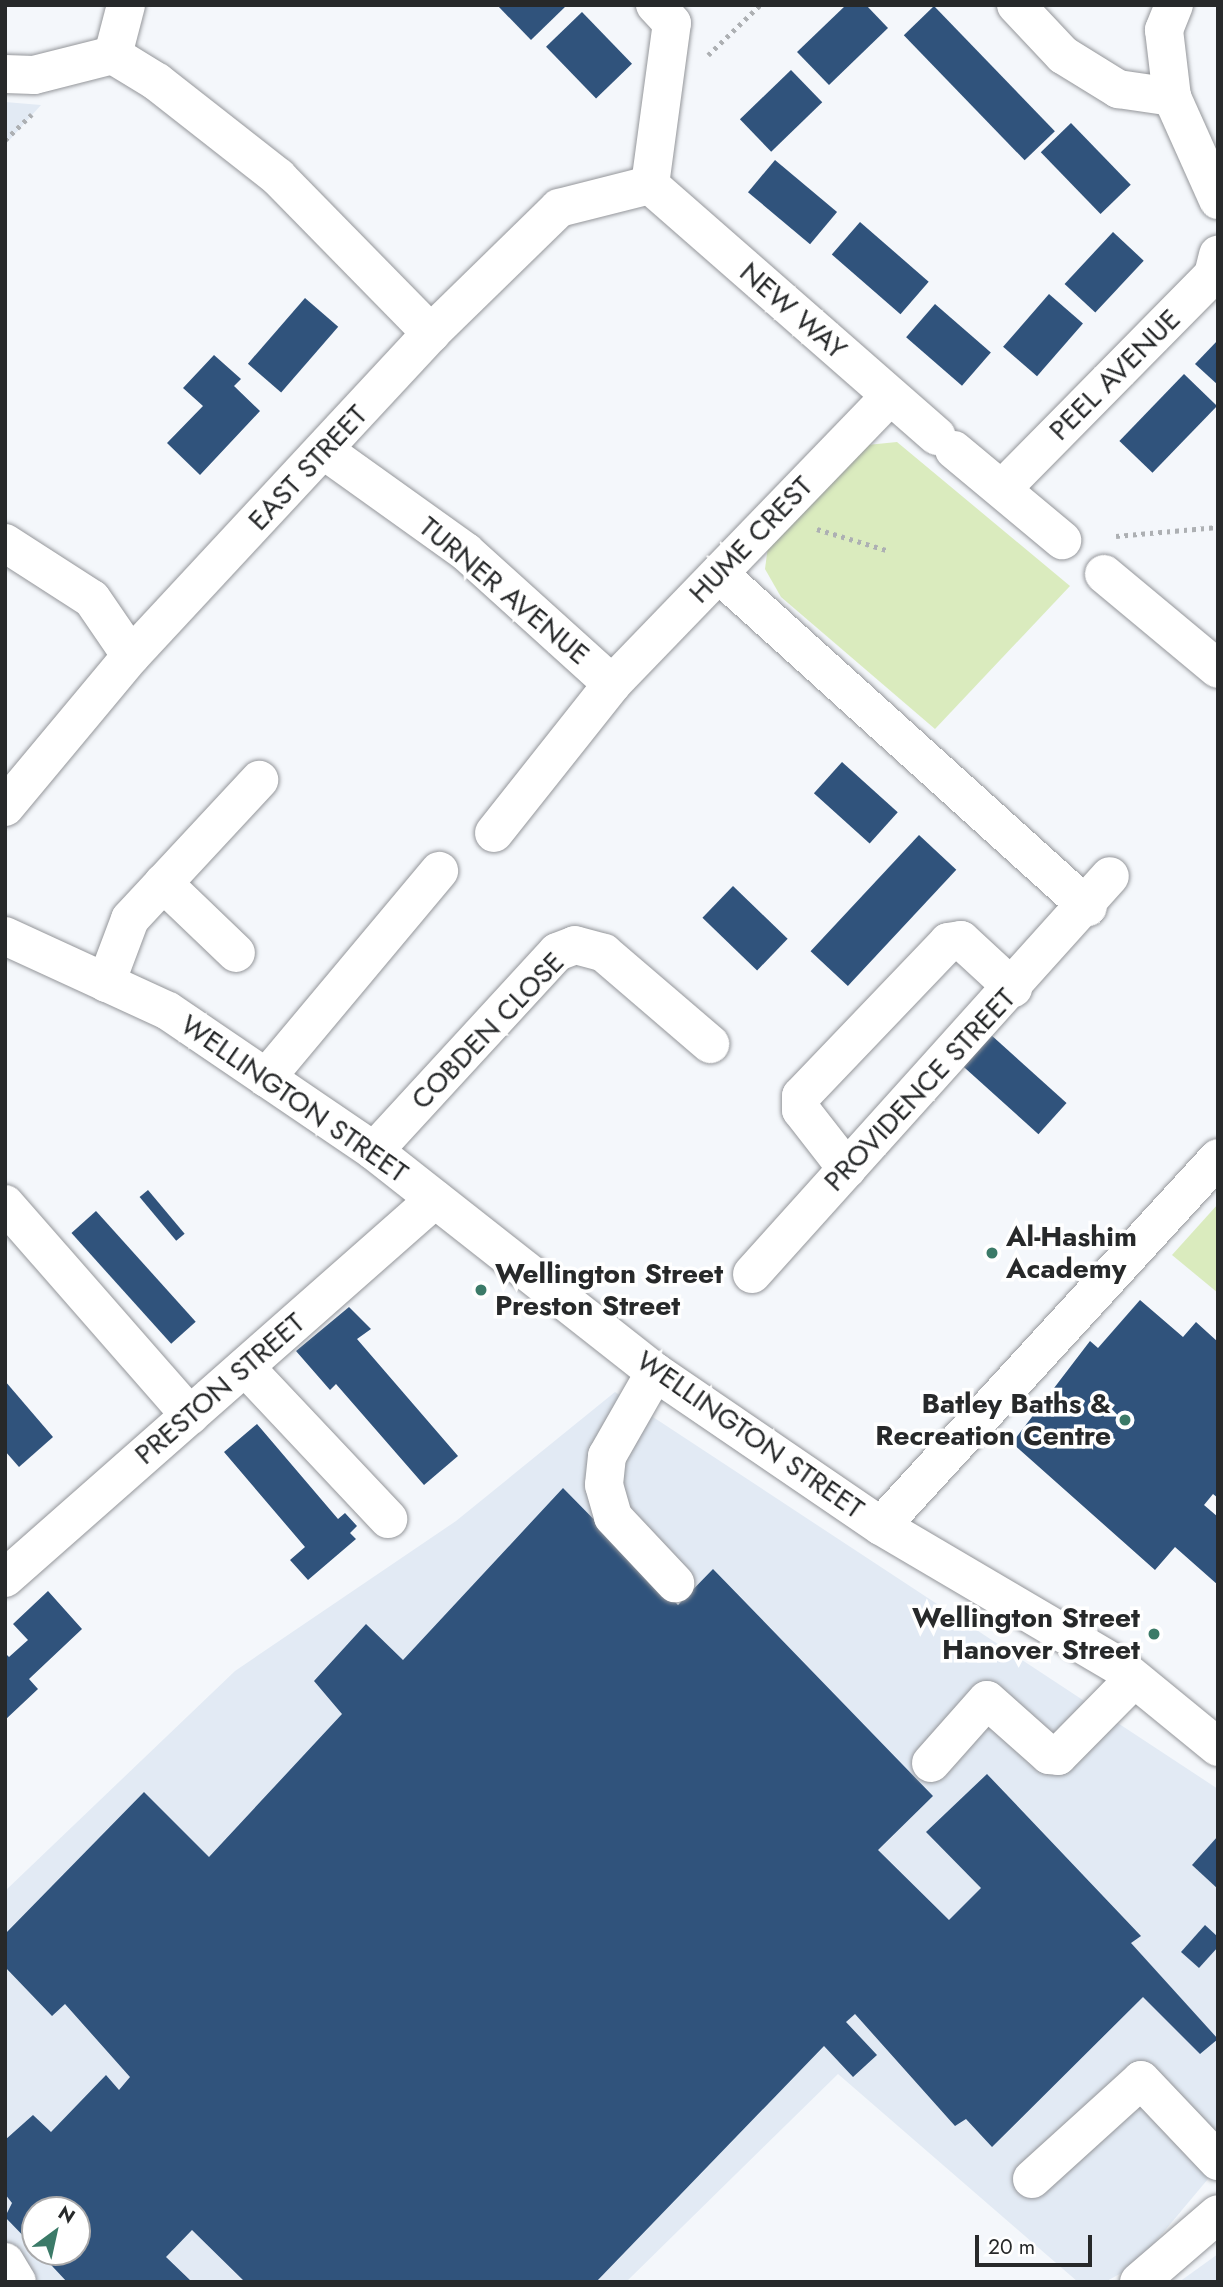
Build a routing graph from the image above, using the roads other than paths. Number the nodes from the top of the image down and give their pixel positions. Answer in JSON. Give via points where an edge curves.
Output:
{"nodes":[{"id":1,"x":126,"y":5,"type":"edge"},
{"id":2,"x":656,"y":5,"type":"edge"},
{"id":3,"x":1016,"y":5,"type":"edge"},
{"id":4,"x":1174,"y":5,"type":"edge"},
{"id":5,"x":113,"y":55,"type":"junction"},
{"id":6,"x":5,"y":74,"type":"edge"},
{"id":7,"x":1172,"y":97,"type":"junction"},
{"id":8,"x":650,"y":185,"type":"junction"},
{"id":9,"x":1218,"y":200,"type":"edge"},
{"id":10,"x":1218,"y":255,"type":"edge"},
{"id":11,"x":431,"y":333,"type":"junction"},
{"id":12,"x":890,"y":397,"type":"junction"},
{"id":13,"x":325,"y":451,"type":"junction"},
{"id":14,"x":1002,"y":489,"type":"junction"},
{"id":15,"x":1062,"y":540,"type":"road end"},
{"id":16,"x":5,"y":543,"type":"edge"},
{"id":17,"x":719,"y":574,"type":"junction"},
{"id":18,"x":1104,"y":574,"type":"dead end"},
{"id":19,"x":131,"y":656,"type":"junction"},
{"id":20,"x":1218,"y":669,"type":"edge"},
{"id":21,"x":612,"y":684,"type":"junction"},
{"id":22,"x":259,"y":780,"type":"dead end"},
{"id":23,"x":5,"y":807,"type":"edge"},
{"id":24,"x":494,"y":833,"type":"dead end"},
{"id":25,"x":439,"y":871,"type":"dead end"},
{"id":26,"x":1110,"y":876,"type":"dead end"},
{"id":27,"x":163,"y":883,"type":"junction"},
{"id":28,"x":1088,"y":907,"type":"junction"},
{"id":29,"x":5,"y":936,"type":"edge"},
{"id":30,"x":236,"y":953,"type":"dead end"},
{"id":31,"x":106,"y":983,"type":"junction"},
{"id":32,"x":1013,"y":988,"type":"junction"},
{"id":33,"x":709,"y":1044,"type":"dead end"},
{"id":34,"x":266,"y":1078,"type":"junction"},
{"id":35,"x":374,"y":1151,"type":"junction"},
{"id":36,"x":1218,"y":1158,"type":"edge"},
{"id":37,"x":847,"y":1170,"type":"junction"},
{"id":38,"x":435,"y":1199,"type":"junction"},
{"id":39,"x":5,"y":1204,"type":"edge"},
{"id":40,"x":752,"y":1274,"type":"dead end"},
{"id":41,"x":245,"y":1367,"type":"junction"},
{"id":42,"x":655,"y":1372,"type":"junction"},
{"id":43,"x":190,"y":1415,"type":"junction"},
{"id":44,"x":388,"y":1519,"type":"dead end"},
{"id":45,"x":881,"y":1526,"type":"junction"},
{"id":46,"x":5,"y":1578,"type":"edge"},
{"id":47,"x":675,"y":1583,"type":"dead end"},
{"id":48,"x":1134,"y":1679,"type":"junction"},
{"id":49,"x":1218,"y":1747,"type":"edge"},
{"id":50,"x":931,"y":1763,"type":"dead end"},
{"id":51,"x":1218,"y":2161,"type":"edge"},
{"id":52,"x":1032,"y":2179,"type":"dead end"},
{"id":53,"x":1218,"y":2214,"type":"edge"},
{"id":54,"x":5,"y":2262,"type":"edge"},
{"id":55,"x":17,"y":2282,"type":"edge"},
{"id":56,"x":1139,"y":2282,"type":"edge"}],
"edges":[{"from":1,"to":5,"type":"street"},
{"from":2,"to":8,"type":"street","via":[[672,23]]},
{"from":3,"to":7,"type":"street","via":[[1063,55],[1118,89]]},
{"from":4,"to":7,"type":"street","via":[[1164,30]]},
{"from":5,"to":6,"type":"street","via":[[34,75]]},
{"from":5,"to":11,"type":"street","via":[[278,177]]},
{"from":7,"to":9,"type":"street"},
{"from":8,"to":11,"type":"street","name":"EAST STREET","via":[[559,208]]},
{"from":8,"to":12,"type":"street","name":"NEW WAY"},
{"from":10,"to":14,"type":"street","name":"PEEL AVENUE","via":[[1213,275]]},
{"from":11,"to":13,"type":"street","name":"EAST STREET"},
{"from":12,"to":14,"type":"street","name":"NEW WAY"},
{"from":12,"to":17,"type":"street","name":"HUME CREST"},
{"from":13,"to":19,"type":"street","name":"EAST STREET"},
{"from":13,"to":21,"type":"street","name":"TURNER AVENUE","via":[[466,552]]},
{"from":14,"to":15,"type":"street","name":"NEW WAY"},
{"from":16,"to":19,"type":"street","via":[[92,599]]},
{"from":17,"to":21,"type":"street","name":"HUME CREST"},
{"from":17,"to":28,"type":"street"},
{"from":18,"to":20,"type":"street"},
{"from":19,"to":23,"type":"street","name":"EAST STREET"},
{"from":21,"to":24,"type":"street","name":"HUME CREST"},
{"from":22,"to":27,"type":"street"},
{"from":25,"to":34,"type":"street"},
{"from":26,"to":28,"type":"street","name":"PROVIDENCE STREET"},
{"from":27,"to":30,"type":"street"},
{"from":27,"to":31,"type":"street","via":[[130,919]]},
{"from":28,"to":32,"type":"street","name":"PROVIDENCE STREET"},
{"from":29,"to":31,"type":"street","name":"WELLINGTON STREET"},
{"from":31,"to":34,"type":"street","name":"WELLINGTON STREET","via":[[168,1011]]},
{"from":32,"to":37,"type":"street","name":"PROVIDENCE STREET"},
{"from":32,"to":37,"type":"street","via":[[961,940],[948,943],[801,1096],[801,1110]]},
{"from":33,"to":35,"type":"street","name":"COBDEN CLOSE","via":[[604,953],[575,945],[557,952]]},
{"from":34,"to":35,"type":"street","name":"WELLINGTON STREET"},
{"from":35,"to":38,"type":"street","name":"WELLINGTON STREET"},
{"from":36,"to":45,"type":"street"},
{"from":37,"to":40,"type":"street","name":"PROVIDENCE STREET"},
{"from":38,"to":41,"type":"street","name":"PRESTON STREET"},
{"from":38,"to":42,"type":"street","name":"WELLINGTON STREET"},
{"from":39,"to":43,"type":"street"},
{"from":41,"to":43,"type":"street","name":"PRESTON STREET"},
{"from":41,"to":44,"type":"street"},
{"from":42,"to":45,"type":"street","name":"WELLINGTON STREET"},
{"from":42,"to":47,"type":"street","via":[[607,1456],[604,1485],[614,1517]]},
{"from":43,"to":46,"type":"street","name":"PRESTON STREET"},
{"from":45,"to":48,"type":"street","name":"WELLINGTON STREET"},
{"from":48,"to":49,"type":"street","name":"WELLINGTON STREET"},
{"from":48,"to":50,"type":"street","via":[[1058,1756],[1049,1755],[986,1700]]},
{"from":51,"to":52,"type":"street","via":[[1141,2080]]},
{"from":53,"to":56,"type":"street"},
{"from":54,"to":55,"type":"street"}]}
